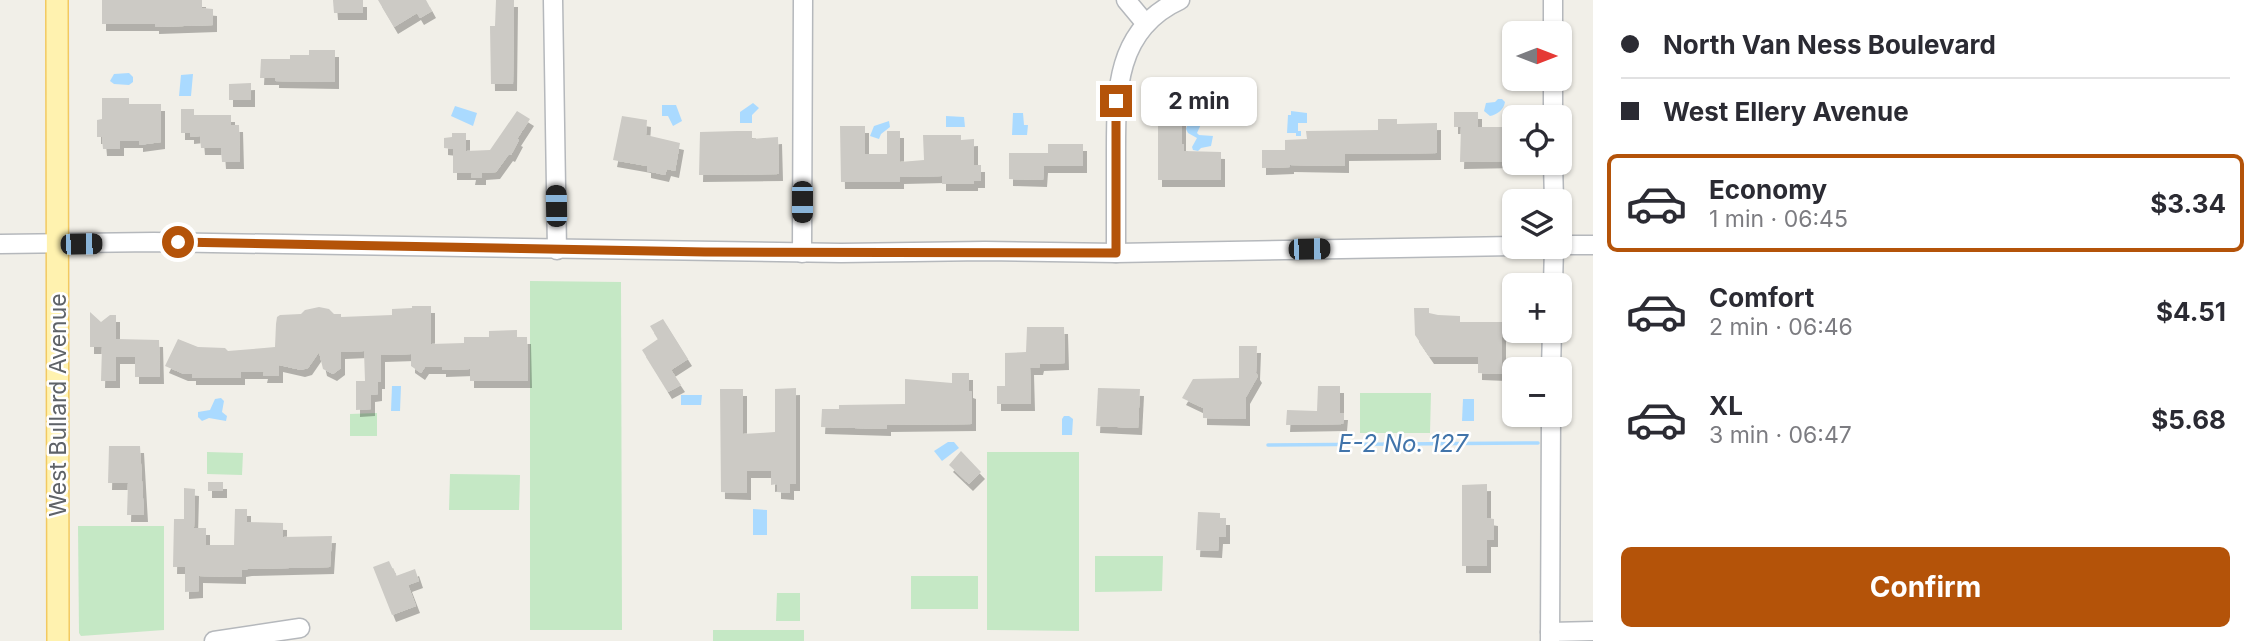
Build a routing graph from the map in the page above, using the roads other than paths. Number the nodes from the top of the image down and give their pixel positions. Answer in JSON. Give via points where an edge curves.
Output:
{"nodes":[{"id":1,"x":57,"y":0,"type":"edge"},
{"id":2,"x":553,"y":0,"type":"edge"},
{"id":3,"x":803,"y":0,"type":"edge"},
{"id":4,"x":1126,"y":0,"type":"edge"},
{"id":5,"x":1180,"y":0,"type":"edge"},
{"id":6,"x":1553,"y":0,"type":"edge"},
{"id":7,"x":1553,"y":21,"type":"edge"},
{"id":8,"x":1146,"y":24,"type":"junction"},
{"id":9,"x":0,"y":244,"type":"edge"},
{"id":10,"x":57,"y":244,"type":"junction"},
{"id":11,"x":1572,"y":245,"type":"edge"},
{"id":12,"x":1593,"y":245,"type":"edge"},
{"id":13,"x":1502,"y":246,"type":"edge"},
{"id":14,"x":557,"y":250,"type":"junction"},
{"id":15,"x":802,"y":253,"type":"junction"},
{"id":16,"x":1116,"y":253,"type":"junction"},
{"id":17,"x":1551,"y":427,"type":"edge"},
{"id":18,"x":300,"y":628,"type":"dead end"},
{"id":19,"x":1593,"y":631,"type":"edge"},
{"id":20,"x":1550,"y":636,"type":"edge"},
{"id":21,"x":58,"y":641,"type":"edge"},
{"id":22,"x":214,"y":641,"type":"edge"}],
"edges":[{"from":1,"to":10,"type":"main road","name":"West Bullard Avenue"},
{"from":2,"to":14,"type":"street"},
{"from":3,"to":15,"type":"street"},
{"from":4,"to":8,"type":"street"},
{"from":5,"to":8,"type":"street"},
{"from":6,"to":7,"type":"street"},
{"from":8,"to":16,"type":"street","via":[[1127,55],[1117,86]]},
{"from":9,"to":10,"type":"street"},
{"from":10,"to":14,"type":"street"},
{"from":10,"to":21,"type":"main road","name":"West Bullard Avenue"},
{"from":11,"to":12,"type":"street"},
{"from":13,"to":16,"type":"street"},
{"from":14,"to":15,"type":"street"},
{"from":15,"to":16,"type":"street"},
{"from":17,"to":20,"type":"street"},
{"from":18,"to":22,"type":"street"},
{"from":19,"to":20,"type":"street"}]}
